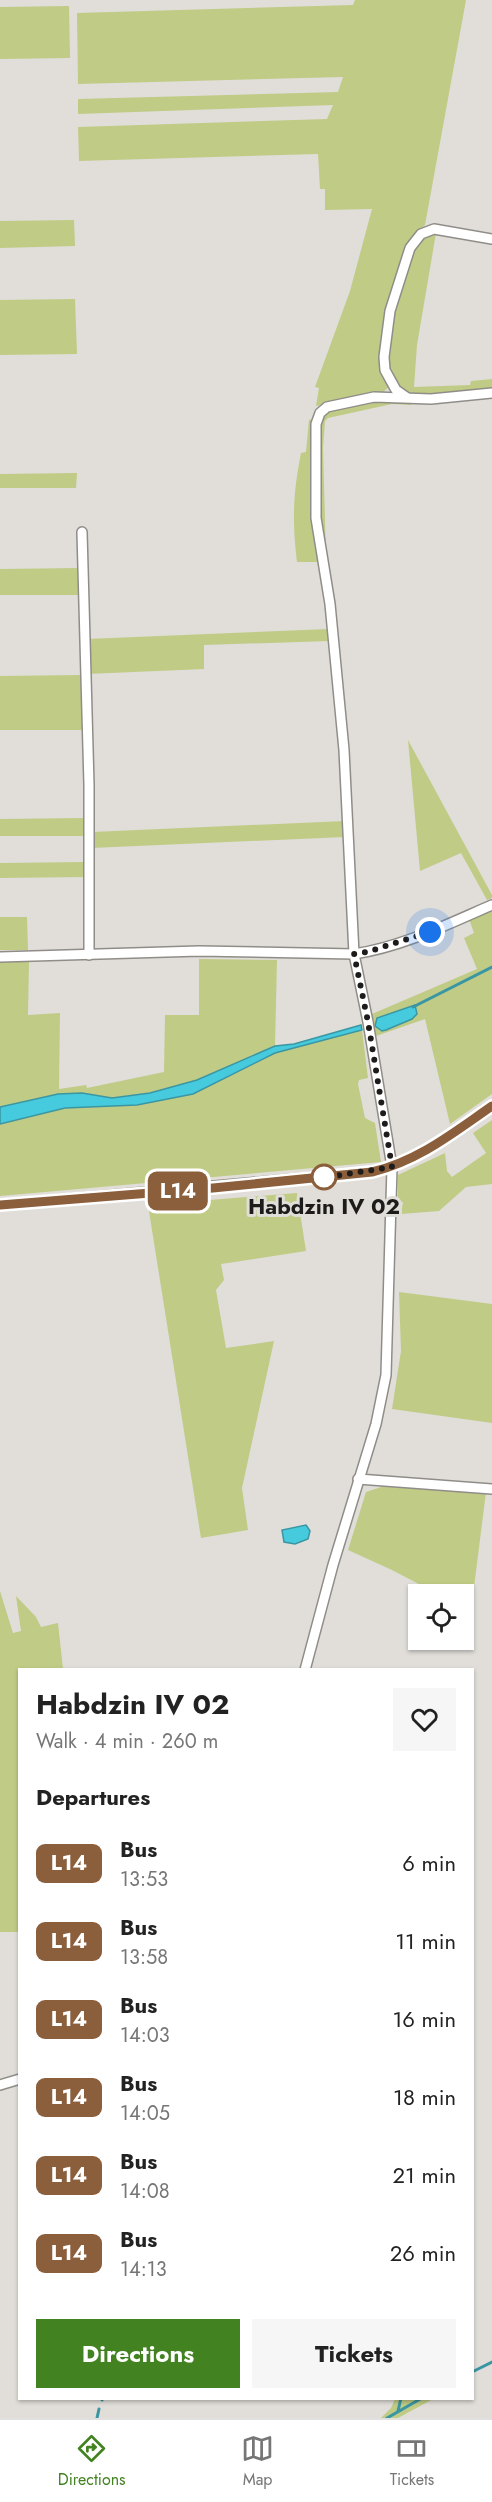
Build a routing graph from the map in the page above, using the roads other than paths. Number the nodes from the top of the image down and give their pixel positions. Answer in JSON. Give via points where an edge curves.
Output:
{"nodes":[{"id":1,"x":492,"y":239,"type":"edge"},
{"id":2,"x":492,"y":393,"type":"edge"},
{"id":3,"x":408,"y":398,"type":"junction"},
{"id":4,"x":81,"y":532,"type":"dead end"},
{"id":5,"x":492,"y":905,"type":"edge"},
{"id":6,"x":354,"y":954,"type":"junction"},
{"id":7,"x":89,"y":955,"type":"junction"},
{"id":8,"x":0,"y":957,"type":"edge"},
{"id":9,"x":492,"y":1107,"type":"edge"},
{"id":10,"x":392,"y":1167,"type":"junction"},
{"id":11,"x":0,"y":1205,"type":"edge"},
{"id":12,"x":358,"y":1479,"type":"junction"},
{"id":13,"x":492,"y":1489,"type":"edge"},
{"id":14,"x":306,"y":1668,"type":"edge"},
{"id":15,"x":18,"y":2080,"type":"edge"},
{"id":16,"x":0,"y":2085,"type":"edge"}],
"edges":[{"from":1,"to":3,"type":"street","via":[[434,230],[421,234],[410,248],[390,311],[384,357],[385,370],[396,390]]},
{"from":2,"to":3,"type":"street"},
{"from":3,"to":6,"type":"street","via":[[374,398],[327,407],[320,412],[315,435],[316,518],[330,604],[347,788]]},
{"from":4,"to":7,"type":"street","via":[[89,785]]},
{"from":5,"to":6,"type":"street","via":[[430,932]]},
{"from":6,"to":7,"type":"street","via":[[199,951]]},
{"from":6,"to":10,"type":"street"},
{"from":7,"to":8,"type":"street"},
{"from":9,"to":10,"type":"street","via":[[422,1154]]},
{"from":10,"to":11,"type":"street","via":[[348,1175]]},
{"from":10,"to":12,"type":"street","via":[[386,1375],[376,1424]]},
{"from":12,"to":13,"type":"street"},
{"from":12,"to":14,"type":"street"},
{"from":15,"to":16,"type":"street"}]}
